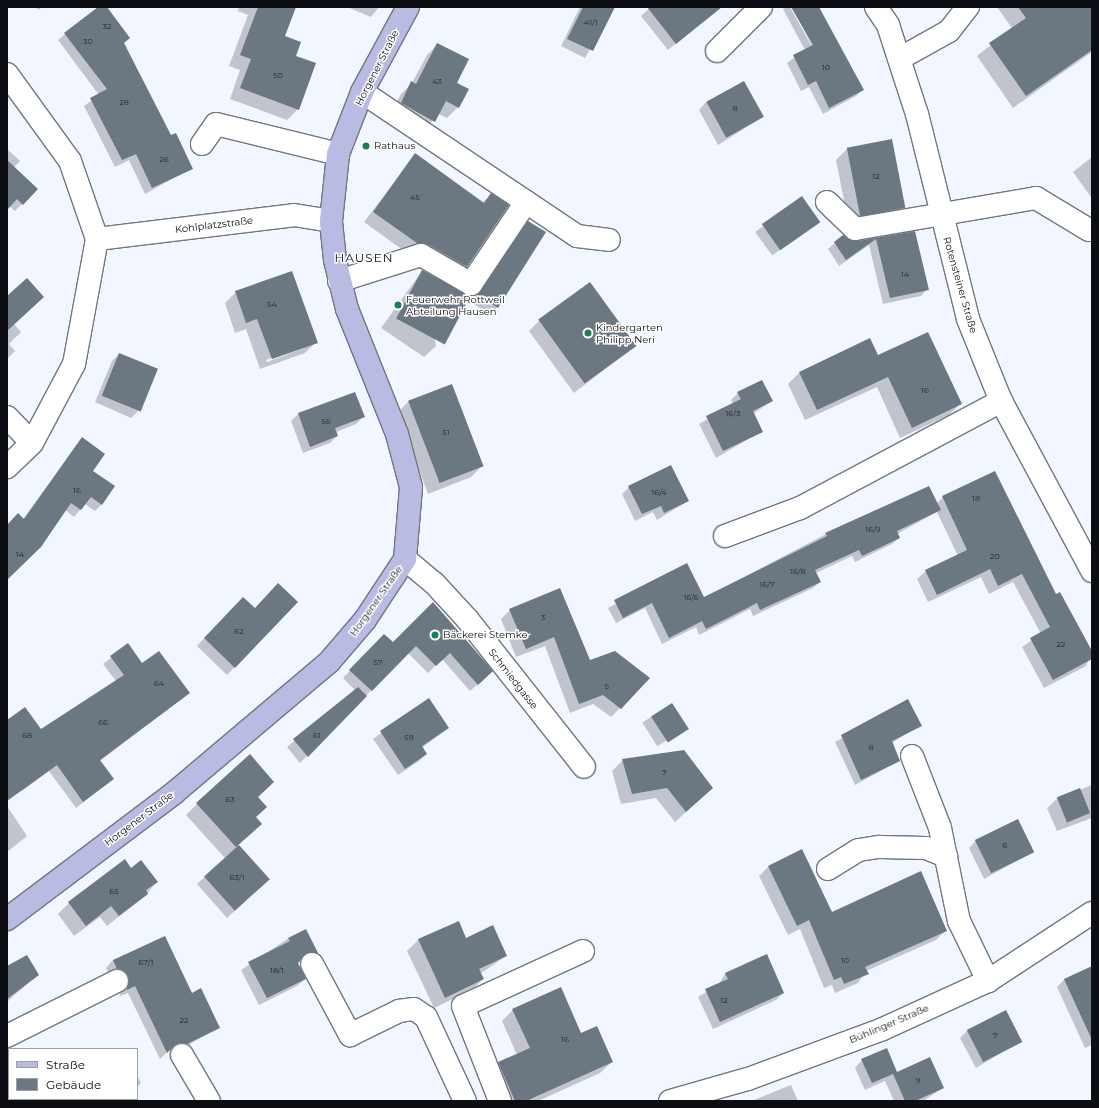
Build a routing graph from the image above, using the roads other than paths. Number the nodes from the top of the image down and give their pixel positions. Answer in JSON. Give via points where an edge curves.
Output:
{"nodes":[{"id":1,"x":408,"y":7,"type":"edge"},
{"id":2,"x":761,"y":7,"type":"edge"},
{"id":3,"x":876,"y":7,"type":"edge"},
{"id":4,"x":968,"y":7,"type":"edge"},
{"id":5,"x":717,"y":51,"type":"dead end"},
{"id":6,"x":899,"y":59,"type":"junction"},
{"id":7,"x":7,"y":74,"type":"edge"},
{"id":8,"x":362,"y":92,"type":"junction"},
{"id":9,"x":202,"y":144,"type":"dead end"},
{"id":10,"x":338,"y":154,"type":"junction"},
{"id":11,"x":526,"y":202,"type":"junction"},
{"id":12,"x":827,"y":202,"type":"dead end"},
{"id":13,"x":940,"y":213,"type":"junction"},
{"id":14,"x":331,"y":222,"type":"junction"},
{"id":15,"x":1089,"y":230,"type":"dead end"},
{"id":16,"x":97,"y":239,"type":"junction"},
{"id":17,"x":609,"y":240,"type":"dead end"},
{"id":18,"x":339,"y":281,"type":"junction"},
{"id":19,"x":1001,"y":401,"type":"junction"},
{"id":20,"x":7,"y":417,"type":"edge"},
{"id":21,"x":32,"y":443,"type":"junction"},
{"id":22,"x":7,"y":467,"type":"edge"},
{"id":23,"x":725,"y":536,"type":"dead end"},
{"id":24,"x":1084,"y":539,"type":"edge"},
{"id":25,"x":405,"y":559,"type":"junction"},
{"id":26,"x":1092,"y":571,"type":"edge"},
{"id":27,"x":912,"y":756,"type":"dead end"},
{"id":28,"x":584,"y":766,"type":"dead end"},
{"id":29,"x":946,"y":856,"type":"junction"},
{"id":30,"x":828,"y":869,"type":"dead end"},
{"id":31,"x":1092,"y":913,"type":"edge"},
{"id":32,"x":7,"y":918,"type":"edge"},
{"id":33,"x":583,"y":951,"type":"dead end"},
{"id":34,"x":312,"y":964,"type":"dead end"},
{"id":35,"x":117,"y":981,"type":"dead end"},
{"id":36,"x":988,"y":981,"type":"junction"},
{"id":37,"x":7,"y":1036,"type":"edge"},
{"id":38,"x":182,"y":1055,"type":"dead end"},
{"id":39,"x":209,"y":1101,"type":"edge"},
{"id":40,"x":465,"y":1101,"type":"edge"},
{"id":41,"x":500,"y":1101,"type":"edge"},
{"id":42,"x":670,"y":1101,"type":"edge"}],
"edges":[{"from":1,"to":8,"type":"main road","name":"Horgener Straße"},
{"from":2,"to":5,"type":"street"},
{"from":3,"to":6,"type":"street","name":"Rotensteiner Straße","via":[[888,25]]},
{"from":4,"to":6,"type":"street","via":[[948,31]]},
{"from":6,"to":13,"type":"street","name":"Rotensteiner Straße","via":[[917,114]]},
{"from":7,"to":16,"type":"street","via":[[70,161]]},
{"from":8,"to":10,"type":"main road","name":"Horgener Straße"},
{"from":8,"to":11,"type":"street"},
{"from":9,"to":10,"type":"street","via":[[216,124]]},
{"from":10,"to":14,"type":"main road","name":"Horgener Straße"},
{"from":11,"to":17,"type":"street","via":[[578,236]]},
{"from":11,"to":18,"type":"street","via":[[471,284],[421,255]]},
{"from":12,"to":13,"type":"street","via":[[855,229]]},
{"from":13,"to":15,"type":"street","via":[[1036,198]]},
{"from":13,"to":19,"type":"street","name":"Rotensteiner Straße","via":[[968,319]]},
{"from":14,"to":16,"type":"street","name":"Kohlplatzstraße","via":[[294,216]]},
{"from":14,"to":18,"type":"main road","name":"Horgener Straße"},
{"from":16,"to":21,"type":"street","via":[[74,364]]},
{"from":18,"to":25,"type":"main road","name":"Horgener Straße","via":[[398,434],[411,487]]},
{"from":19,"to":23,"type":"street","via":[[800,508]]},
{"from":19,"to":24,"type":"street","name":"Rotensteiner Straße"},
{"from":20,"to":21,"type":"street"},
{"from":21,"to":22,"type":"street"},
{"from":24,"to":26,"type":"street","name":"Rotensteiner Straße"},
{"from":25,"to":28,"type":"street","name":"Schmiedgasse","via":[[434,583],[468,620]]},
{"from":25,"to":32,"type":"main road","name":"Horgener Straße","via":[[365,620],[329,662],[174,793]]},
{"from":27,"to":29,"type":"street","via":[[928,791]]},
{"from":29,"to":30,"type":"street","via":[[926,848],[878,847],[859,850]]},
{"from":29,"to":36,"type":"street","via":[[959,921]]},
{"from":31,"to":36,"type":"street","name":"Bühlinger Straße"},
{"from":33,"to":41,"type":"street","via":[[463,1006]]},
{"from":34,"to":40,"type":"street","via":[[350,1035],[399,1011],[414,1009],[426,1017]]},
{"from":35,"to":37,"type":"street"},
{"from":36,"to":42,"type":"street","name":"Bühlinger Straße","via":[[868,1034],[748,1079]]},
{"from":38,"to":39,"type":"street"}]}
